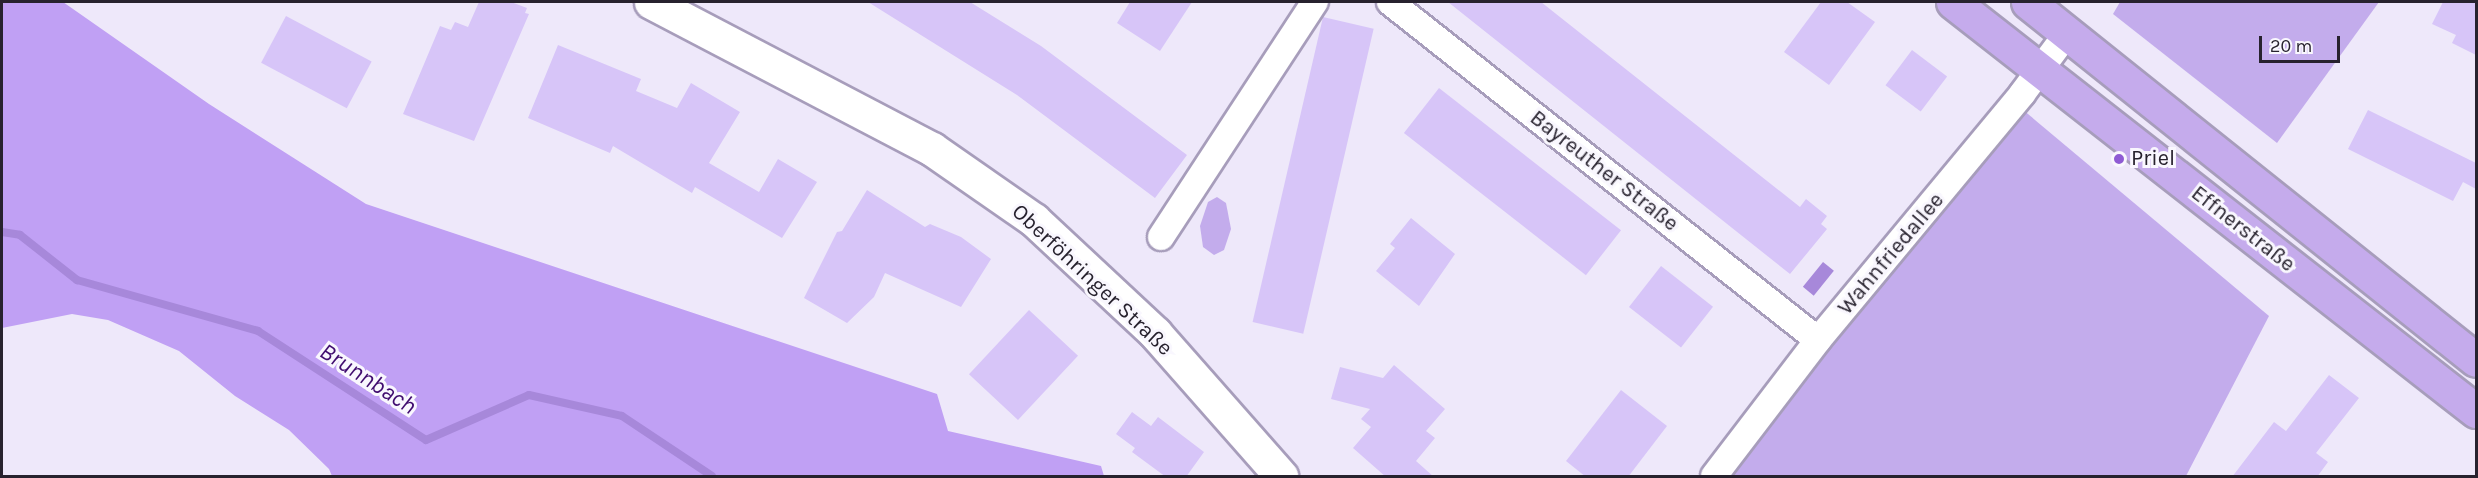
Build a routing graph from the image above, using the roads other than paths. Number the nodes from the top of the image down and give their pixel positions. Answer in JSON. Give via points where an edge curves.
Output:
{"nodes":[{"id":1,"x":651,"y":2,"type":"edge"},
{"id":2,"x":1315,"y":2,"type":"edge"},
{"id":3,"x":1390,"y":2,"type":"edge"},
{"id":4,"x":1953,"y":2,"type":"edge"},
{"id":5,"x":2028,"y":2,"type":"edge"},
{"id":6,"x":2068,"y":32,"type":"junction"},
{"id":7,"x":2041,"y":70,"type":"junction"},
{"id":8,"x":1161,"y":237,"type":"dead end"},
{"id":9,"x":1818,"y":340,"type":"junction"},
{"id":10,"x":2476,"y":360,"type":"edge"},
{"id":11,"x":2476,"y":411,"type":"edge"},
{"id":12,"x":1281,"y":477,"type":"edge"},
{"id":13,"x":1714,"y":477,"type":"edge"}],
"edges":[{"from":1,"to":12,"type":"main road","name":"Oberföhringer Straße","via":[[932,149],[1034,220],[1155,333]]},
{"from":2,"to":8,"type":"street"},
{"from":3,"to":9,"type":"street","name":"Bayreuther Straße"},
{"from":4,"to":7,"type":"main road","name":"Effnerstraße"},
{"from":5,"to":6,"type":"main road","name":"Effnerstraße"},
{"from":6,"to":7,"type":"street","name":"Wahnfriedallee"},
{"from":6,"to":10,"type":"main road","name":"Effnerstraße","via":[[2208,149]]},
{"from":7,"to":9,"type":"street","name":"Wahnfriedallee"},
{"from":7,"to":11,"type":"main road","name":"Effnerstraße"},
{"from":9,"to":13,"type":"street","name":"Wahnfriedallee"}]}
